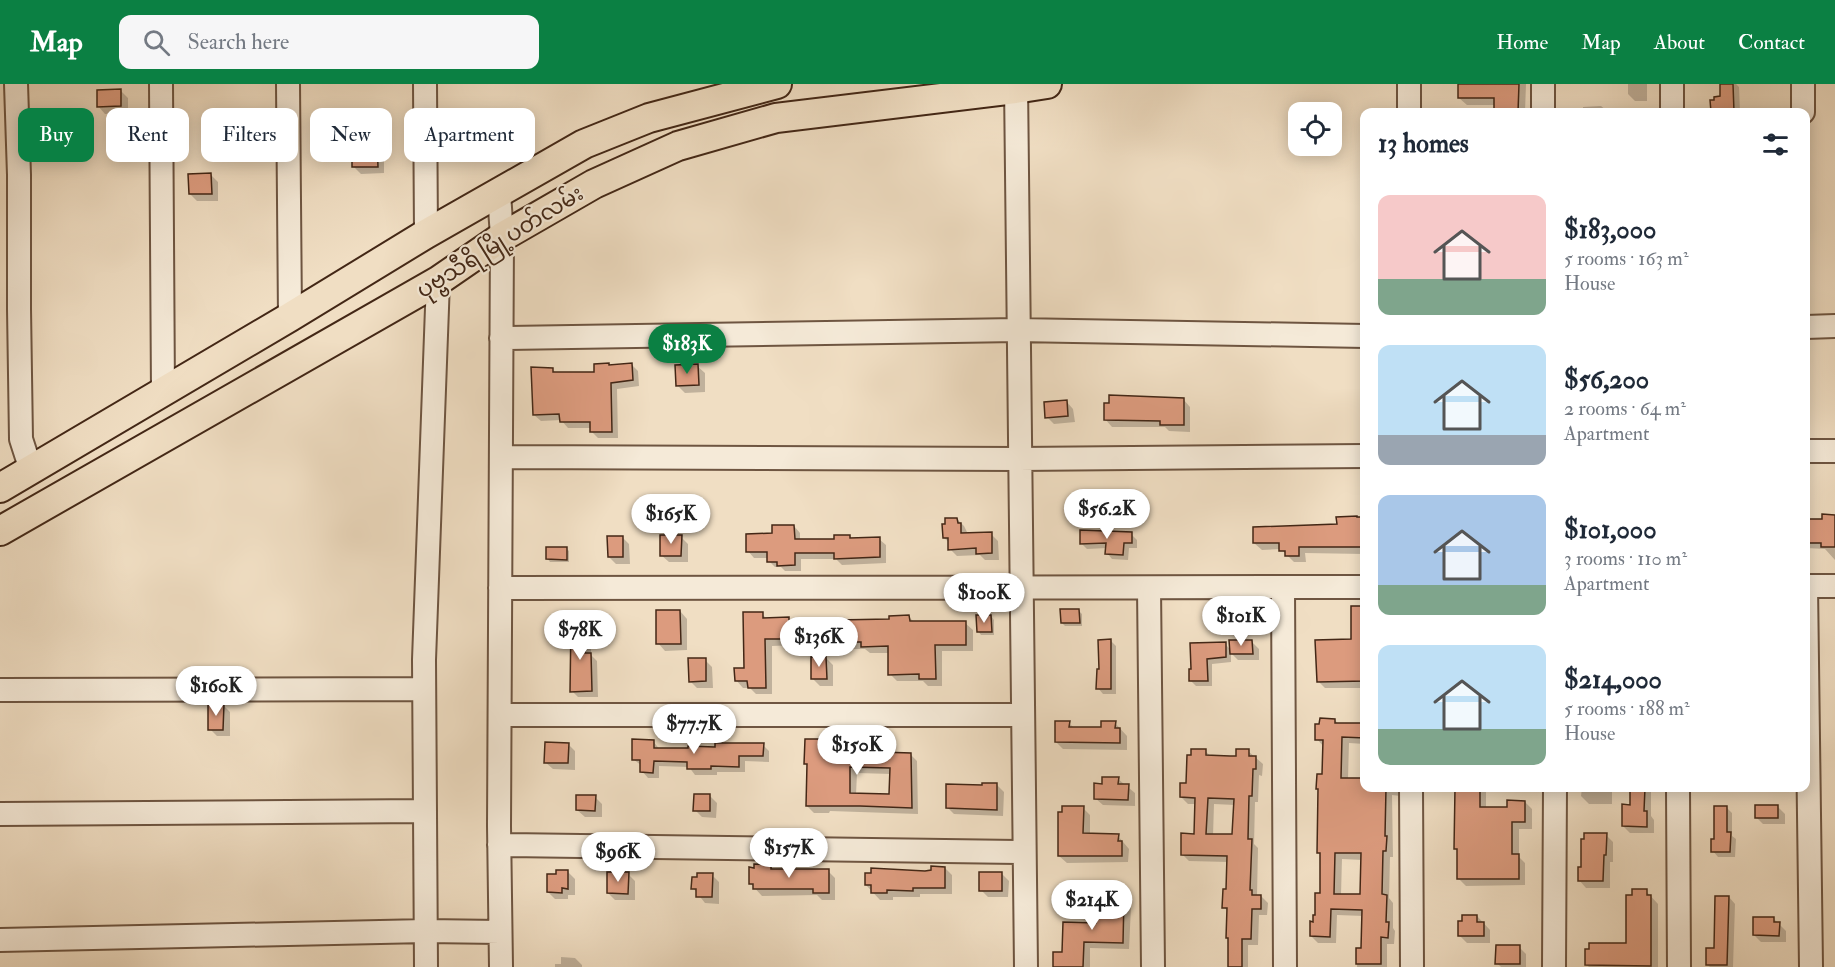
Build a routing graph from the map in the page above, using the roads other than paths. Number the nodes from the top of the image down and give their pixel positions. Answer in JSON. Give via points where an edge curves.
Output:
{"nodes":[{"id":1,"x":16,"y":84,"type":"edge"},
{"id":2,"x":160,"y":84,"type":"edge"},
{"id":3,"x":288,"y":84,"type":"edge"},
{"id":4,"x":425,"y":84,"type":"edge"},
{"id":5,"x":777,"y":84,"type":"edge"},
{"id":6,"x":1047,"y":84,"type":"edge"},
{"id":7,"x":1409,"y":84,"type":"edge"},
{"id":8,"x":1543,"y":84,"type":"edge"},
{"id":9,"x":1672,"y":84,"type":"edge"},
{"id":10,"x":1803,"y":84,"type":"edge"},
{"id":11,"x":1015,"y":87,"type":"edge"},
{"id":12,"x":1409,"y":108,"type":"edge"},
{"id":13,"x":1543,"y":108,"type":"edge"},
{"id":14,"x":1672,"y":108,"type":"edge"},
{"id":15,"x":1803,"y":108,"type":"edge"},
{"id":16,"x":9,"y":175,"type":"edge"},
{"id":17,"x":499,"y":193,"type":"junction"},
{"id":18,"x":426,"y":234,"type":"junction"},
{"id":19,"x":502,"y":237,"type":"junction"},
{"id":20,"x":438,"y":281,"type":"junction"},
{"id":21,"x":9,"y":309,"type":"edge"},
{"id":22,"x":290,"y":317,"type":"junction"},
{"id":23,"x":1835,"y":326,"type":"edge"},
{"id":24,"x":1810,"y":327,"type":"edge"},
{"id":25,"x":1017,"y":330,"type":"junction"},
{"id":26,"x":1360,"y":336,"type":"edge"},
{"id":27,"x":501,"y":338,"type":"junction"},
{"id":28,"x":163,"y":393,"type":"junction"},
{"id":29,"x":1810,"y":451,"type":"edge"},
{"id":30,"x":1835,"y":451,"type":"edge"},
{"id":31,"x":1360,"y":456,"type":"edge"},
{"id":32,"x":501,"y":457,"type":"junction"},
{"id":33,"x":1019,"y":459,"type":"junction"},
{"id":34,"x":31,"y":470,"type":"junction"},
{"id":35,"x":0,"y":488,"type":"edge"},
{"id":36,"x":0,"y":531,"type":"edge"},
{"id":37,"x":1810,"y":586,"type":"edge"},
{"id":38,"x":1835,"y":586,"type":"edge"},
{"id":39,"x":1360,"y":587,"type":"edge"},
{"id":40,"x":500,"y":588,"type":"junction"},
{"id":41,"x":1021,"y":588,"type":"junction"},
{"id":42,"x":1149,"y":588,"type":"junction"},
{"id":43,"x":1283,"y":588,"type":"junction"},
{"id":44,"x":424,"y":689,"type":"junction"},
{"id":45,"x":0,"y":690,"type":"edge"},
{"id":46,"x":500,"y":715,"type":"junction"},
{"id":47,"x":1022,"y":715,"type":"junction"},
{"id":48,"x":1411,"y":792,"type":"edge"},
{"id":49,"x":1555,"y":792,"type":"edge"},
{"id":50,"x":1678,"y":792,"type":"edge"},
{"id":51,"x":1809,"y":792,"type":"edge"},
{"id":52,"x":425,"y":811,"type":"junction"},
{"id":53,"x":0,"y":814,"type":"edge"},
{"id":54,"x":500,"y":845,"type":"junction"},
{"id":55,"x":1024,"y":852,"type":"junction"},
{"id":56,"x":426,"y":931,"type":"junction"},
{"id":57,"x":500,"y":932,"type":"junction"},
{"id":58,"x":0,"y":940,"type":"edge"},
{"id":59,"x":426,"y":967,"type":"edge"},
{"id":60,"x":501,"y":967,"type":"edge"},
{"id":61,"x":1026,"y":967,"type":"edge"},
{"id":62,"x":1153,"y":967,"type":"edge"},
{"id":63,"x":1285,"y":967,"type":"edge"},
{"id":64,"x":1412,"y":967,"type":"edge"},
{"id":65,"x":1554,"y":967,"type":"edge"},
{"id":66,"x":1679,"y":967,"type":"edge"},
{"id":67,"x":1811,"y":967,"type":"edge"}],
"edges":[{"from":1,"to":16,"type":"street"},
{"from":2,"to":28,"type":"street"},
{"from":3,"to":22,"type":"street"},
{"from":4,"to":18,"type":"street"},
{"from":5,"to":17,"type":"main road","name":"ပုဗ္ဗသီရိ မြို့ပတ်လမ်း","via":[[649,118],[584,144]]},
{"from":6,"to":11,"type":"main road","name":"ပုဗ္ဗသီရိ မြို့ပတ်လမ်း"},
{"from":7,"to":12,"type":"street"},
{"from":8,"to":13,"type":"street"},
{"from":9,"to":14,"type":"street"},
{"from":10,"to":15,"type":"street"},
{"from":11,"to":19,"type":"main road","name":"ပုဗ္ဗသီရိ မြို့ပတ်လမ်း","via":[[776,118],[678,146],[594,184]]},
{"from":11,"to":25,"type":"street"},
{"from":16,"to":21,"type":"street"},
{"from":17,"to":18,"type":"main road","name":"ပုဗ္ဗသီရိ မြို့ပတ်လမ်း"},
{"from":17,"to":19,"type":"street"},
{"from":18,"to":22,"type":"main road","name":"ပုဗ္ဗသီရိ မြို့ပတ်လမ်း"},
{"from":19,"to":20,"type":"main road","name":"ပုဗ္ဗသီရိ မြို့ပတ်လမ်း"},
{"from":19,"to":27,"type":"street"},
{"from":20,"to":36,"type":"main road","name":"ပုဗ္ဗသီရိ မြို့ပတ်လမ်း"},
{"from":20,"to":44,"type":"street"},
{"from":21,"to":34,"type":"street","via":[[21,439]]},
{"from":22,"to":28,"type":"main road","name":"ပုဗ္ဗသီရိ မြို့ပတ်လမ်း"},
{"from":23,"to":24,"type":"street"},
{"from":25,"to":26,"type":"street"},
{"from":25,"to":27,"type":"street"},
{"from":25,"to":33,"type":"street"},
{"from":27,"to":32,"type":"street"},
{"from":28,"to":34,"type":"main road","name":"ပုဗ္ဗသီရိ မြို့ပတ်လမ်း"},
{"from":29,"to":30,"type":"street"},
{"from":31,"to":33,"type":"street"},
{"from":32,"to":33,"type":"street"},
{"from":32,"to":40,"type":"street"},
{"from":33,"to":41,"type":"street"},
{"from":34,"to":35,"type":"main road","name":"ပုဗ္ဗသီရိ မြို့ပတ်လမ်း"},
{"from":37,"to":38,"type":"street"},
{"from":39,"to":43,"type":"street"},
{"from":40,"to":41,"type":"street"},
{"from":40,"to":46,"type":"street"},
{"from":41,"to":42,"type":"street"},
{"from":41,"to":47,"type":"street"},
{"from":42,"to":43,"type":"street"},
{"from":42,"to":62,"type":"street"},
{"from":43,"to":63,"type":"street"},
{"from":44,"to":45,"type":"street"},
{"from":44,"to":52,"type":"street"},
{"from":46,"to":47,"type":"street"},
{"from":46,"to":54,"type":"street"},
{"from":47,"to":55,"type":"street"},
{"from":48,"to":64,"type":"street"},
{"from":49,"to":65,"type":"street"},
{"from":50,"to":66,"type":"street"},
{"from":51,"to":67,"type":"street"},
{"from":52,"to":53,"type":"street"},
{"from":52,"to":56,"type":"street"},
{"from":54,"to":55,"type":"street"},
{"from":54,"to":57,"type":"street"},
{"from":55,"to":61,"type":"street"},
{"from":56,"to":57,"type":"street"},
{"from":56,"to":58,"type":"street"},
{"from":56,"to":59,"type":"street"},
{"from":57,"to":60,"type":"street"}]}
